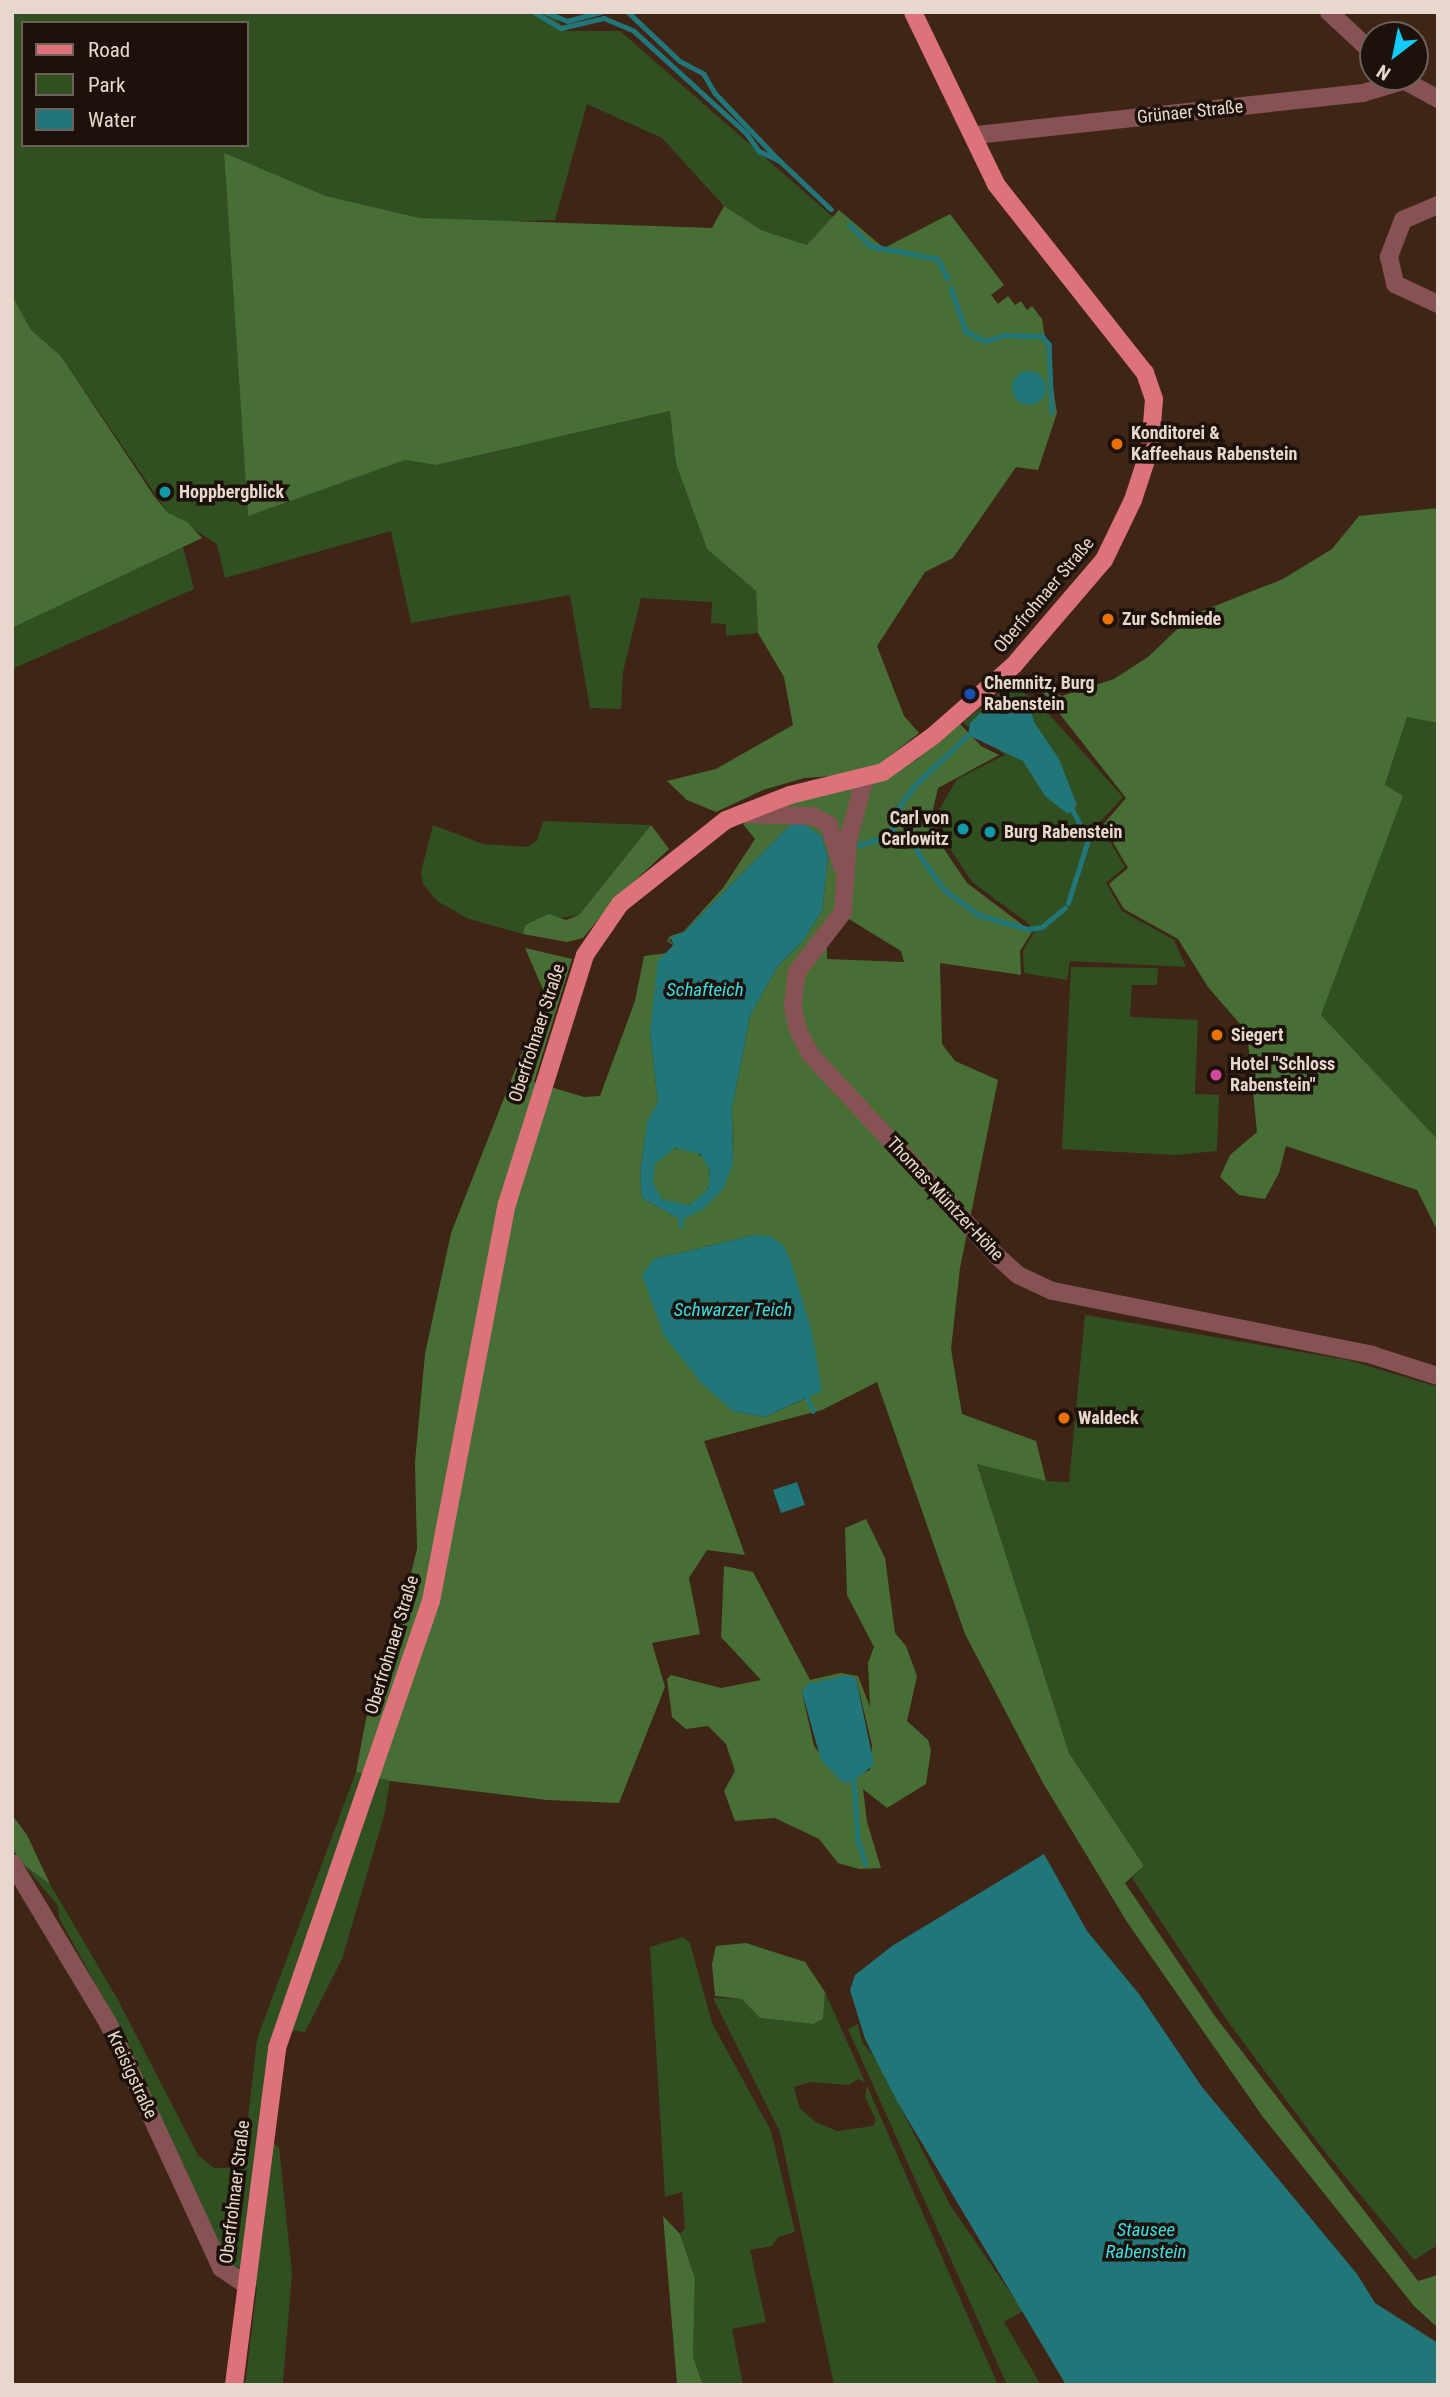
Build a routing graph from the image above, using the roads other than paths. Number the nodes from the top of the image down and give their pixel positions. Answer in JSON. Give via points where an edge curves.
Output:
{"nodes":[{"id":1,"x":913,"y":12,"type":"edge"},
{"id":2,"x":1329,"y":12,"type":"edge"},
{"id":3,"x":1359,"y":40,"type":"edge"},
{"id":4,"x":1368,"y":91,"type":"edge"},
{"id":5,"x":976,"y":135,"type":"junction"},
{"id":6,"x":1438,"y":205,"type":"edge"},
{"id":7,"x":1438,"y":304,"type":"edge"},
{"id":8,"x":865,"y":778,"type":"junction"},
{"id":9,"x":741,"y":814,"type":"junction"},
{"id":10,"x":843,"y":870,"type":"junction"},
{"id":11,"x":1438,"y":1376,"type":"edge"},
{"id":12,"x":12,"y":1863,"type":"edge"},
{"id":13,"x":246,"y":2285,"type":"junction"},
{"id":14,"x":234,"y":2385,"type":"edge"}],
"edges":[{"from":1,"to":5,"type":"main road","name":"Oberfrohnaer Straße"},
{"from":2,"to":3,"type":"street"},
{"from":4,"to":5,"type":"street","name":"Grünaer Straße"},
{"from":5,"to":8,"type":"main road","name":"Oberfrohnaer Straße","via":[[996,184],[1145,373],[1154,399],[1150,448],[1133,500],[1104,560],[1014,665],[925,743],[883,772]]},
{"from":6,"to":7,"type":"street","via":[[1403,220],[1388,257],[1395,284]]},
{"from":8,"to":9,"type":"main road","name":"Oberfrohnaer Straße","via":[[790,795]]},
{"from":8,"to":10,"type":"street","name":"Thomas-Müntzer-Höhe"},
{"from":9,"to":10,"type":"street","via":[[813,816],[829,825]]},
{"from":9,"to":13,"type":"main road","name":"Oberfrohnaer Straße","via":[[726,820],[620,904],[585,955],[552,1050],[507,1204],[431,1601],[277,2048]]},
{"from":10,"to":11,"type":"street","name":"Thomas-Müntzer-Höhe","via":[[843,912],[797,972],[793,1007],[798,1030],[811,1055],[1018,1275],[1053,1291],[1372,1354]]},
{"from":12,"to":13,"type":"street","name":"Kreisigstraße","via":[[108,2023],[221,2269]]},
{"from":13,"to":14,"type":"main road","name":"Oberfrohnaer Straße"}]}
